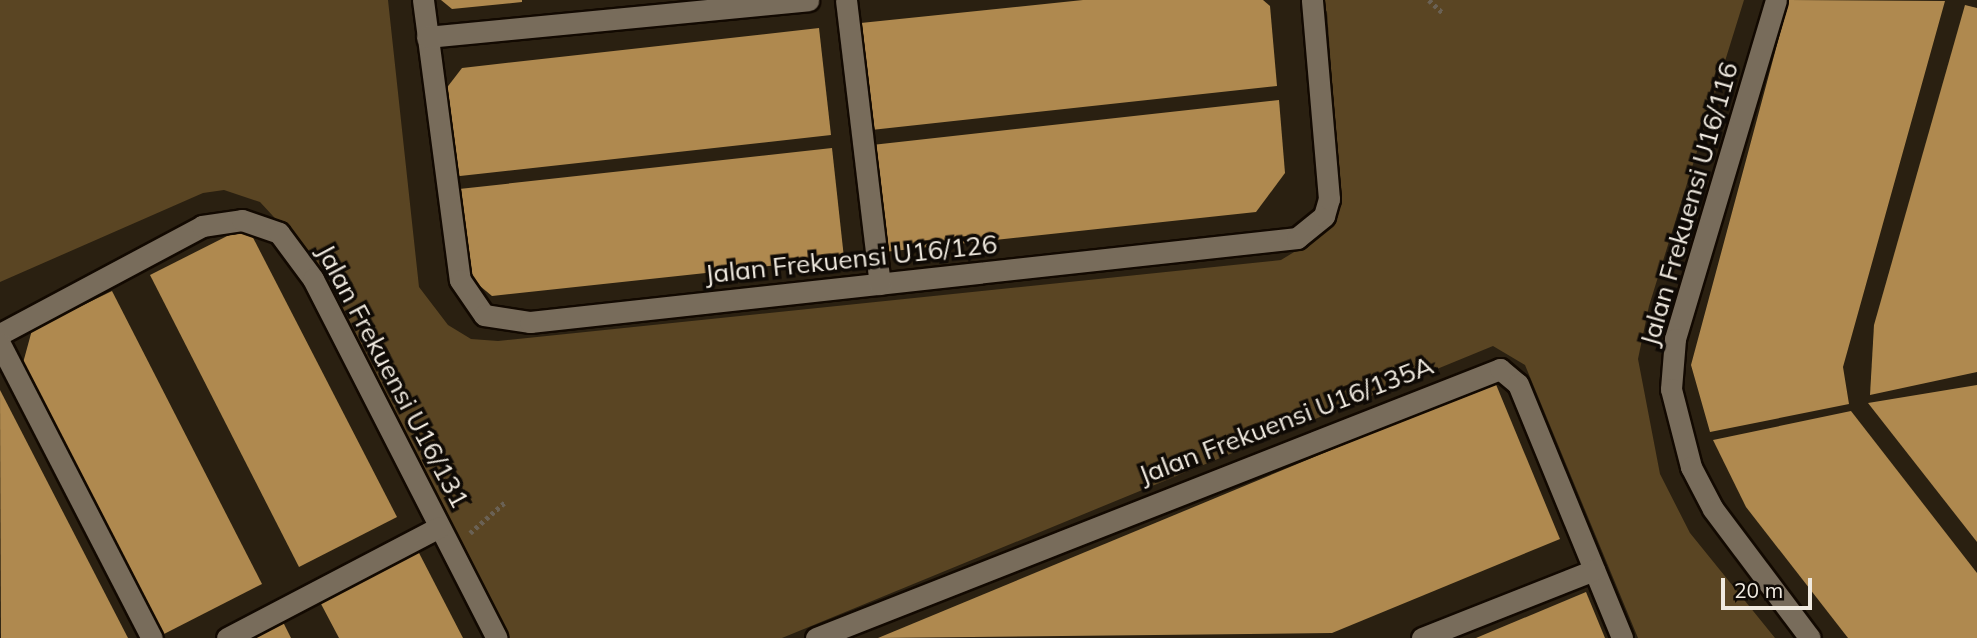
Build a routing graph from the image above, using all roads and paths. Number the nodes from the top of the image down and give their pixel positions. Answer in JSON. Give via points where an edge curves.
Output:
{"nodes":[{"id":1,"x":423,"y":0,"type":"edge"},
{"id":2,"x":808,"y":0,"type":"edge"},
{"id":3,"x":846,"y":0,"type":"edge"},
{"id":4,"x":1312,"y":0,"type":"edge"},
{"id":5,"x":1429,"y":0,"type":"edge"},
{"id":6,"x":1776,"y":0,"type":"edge"},
{"id":7,"x":725,"y":4,"type":"edge"},
{"id":8,"x":1442,"y":12,"type":"dead end"},
{"id":9,"x":427,"y":37,"type":"junction"},
{"id":10,"x":880,"y":284,"type":"junction"},
{"id":11,"x":0,"y":334,"type":"edge"},
{"id":12,"x":0,"y":344,"type":"edge"},
{"id":13,"x":505,"y":502,"type":"dead end"},
{"id":14,"x":439,"y":527,"type":"junction"},
{"id":15,"x":452,"y":550,"type":"junction"},
{"id":16,"x":1594,"y":570,"type":"junction"},
{"id":17,"x":152,"y":638,"type":"edge"},
{"id":18,"x":227,"y":638,"type":"edge"},
{"id":19,"x":497,"y":638,"type":"edge"},
{"id":20,"x":816,"y":638,"type":"edge"},
{"id":21,"x":1422,"y":638,"type":"edge"},
{"id":22,"x":1622,"y":638,"type":"edge"},
{"id":23,"x":1810,"y":638,"type":"edge"}],
"edges":[{"from":1,"to":9,"type":"street","name":"Jalan Frekuensi U16/126"},
{"from":2,"to":7,"type":"street"},
{"from":3,"to":10,"type":"street"},
{"from":4,"to":10,"type":"street","name":"Jalan Frekuensi U16/126","via":[[1329,199],[1313,228],[1276,244]]},
{"from":5,"to":8,"type":"path"},
{"from":6,"to":23,"type":"street","name":"Jalan Frekuensi U16/116","via":[[1675,339],[1671,389],[1691,467],[1713,509]]},
{"from":7,"to":9,"type":"street"},
{"from":9,"to":10,"type":"street","name":"Jalan Frekuensi U16/126","via":[[460,280],[484,315],[530,322]]},
{"from":11,"to":14,"type":"street","name":"Jalan Frekuensi U16/131","via":[[202,226],[254,221],[288,239],[298,253]]},
{"from":12,"to":17,"type":"street"},
{"from":13,"to":15,"type":"path"},
{"from":14,"to":15,"type":"street","name":"Jalan Frekuensi U16/131"},
{"from":14,"to":18,"type":"street"},
{"from":15,"to":19,"type":"street","name":"Jalan Frekuensi U16/131"},
{"from":16,"to":20,"type":"street","name":"Jalan Frekuensi U16/135A","via":[[1518,384],[1500,369]]},
{"from":16,"to":21,"type":"street"},
{"from":16,"to":22,"type":"street","name":"Jalan Frekuensi U16/135A"}]}
